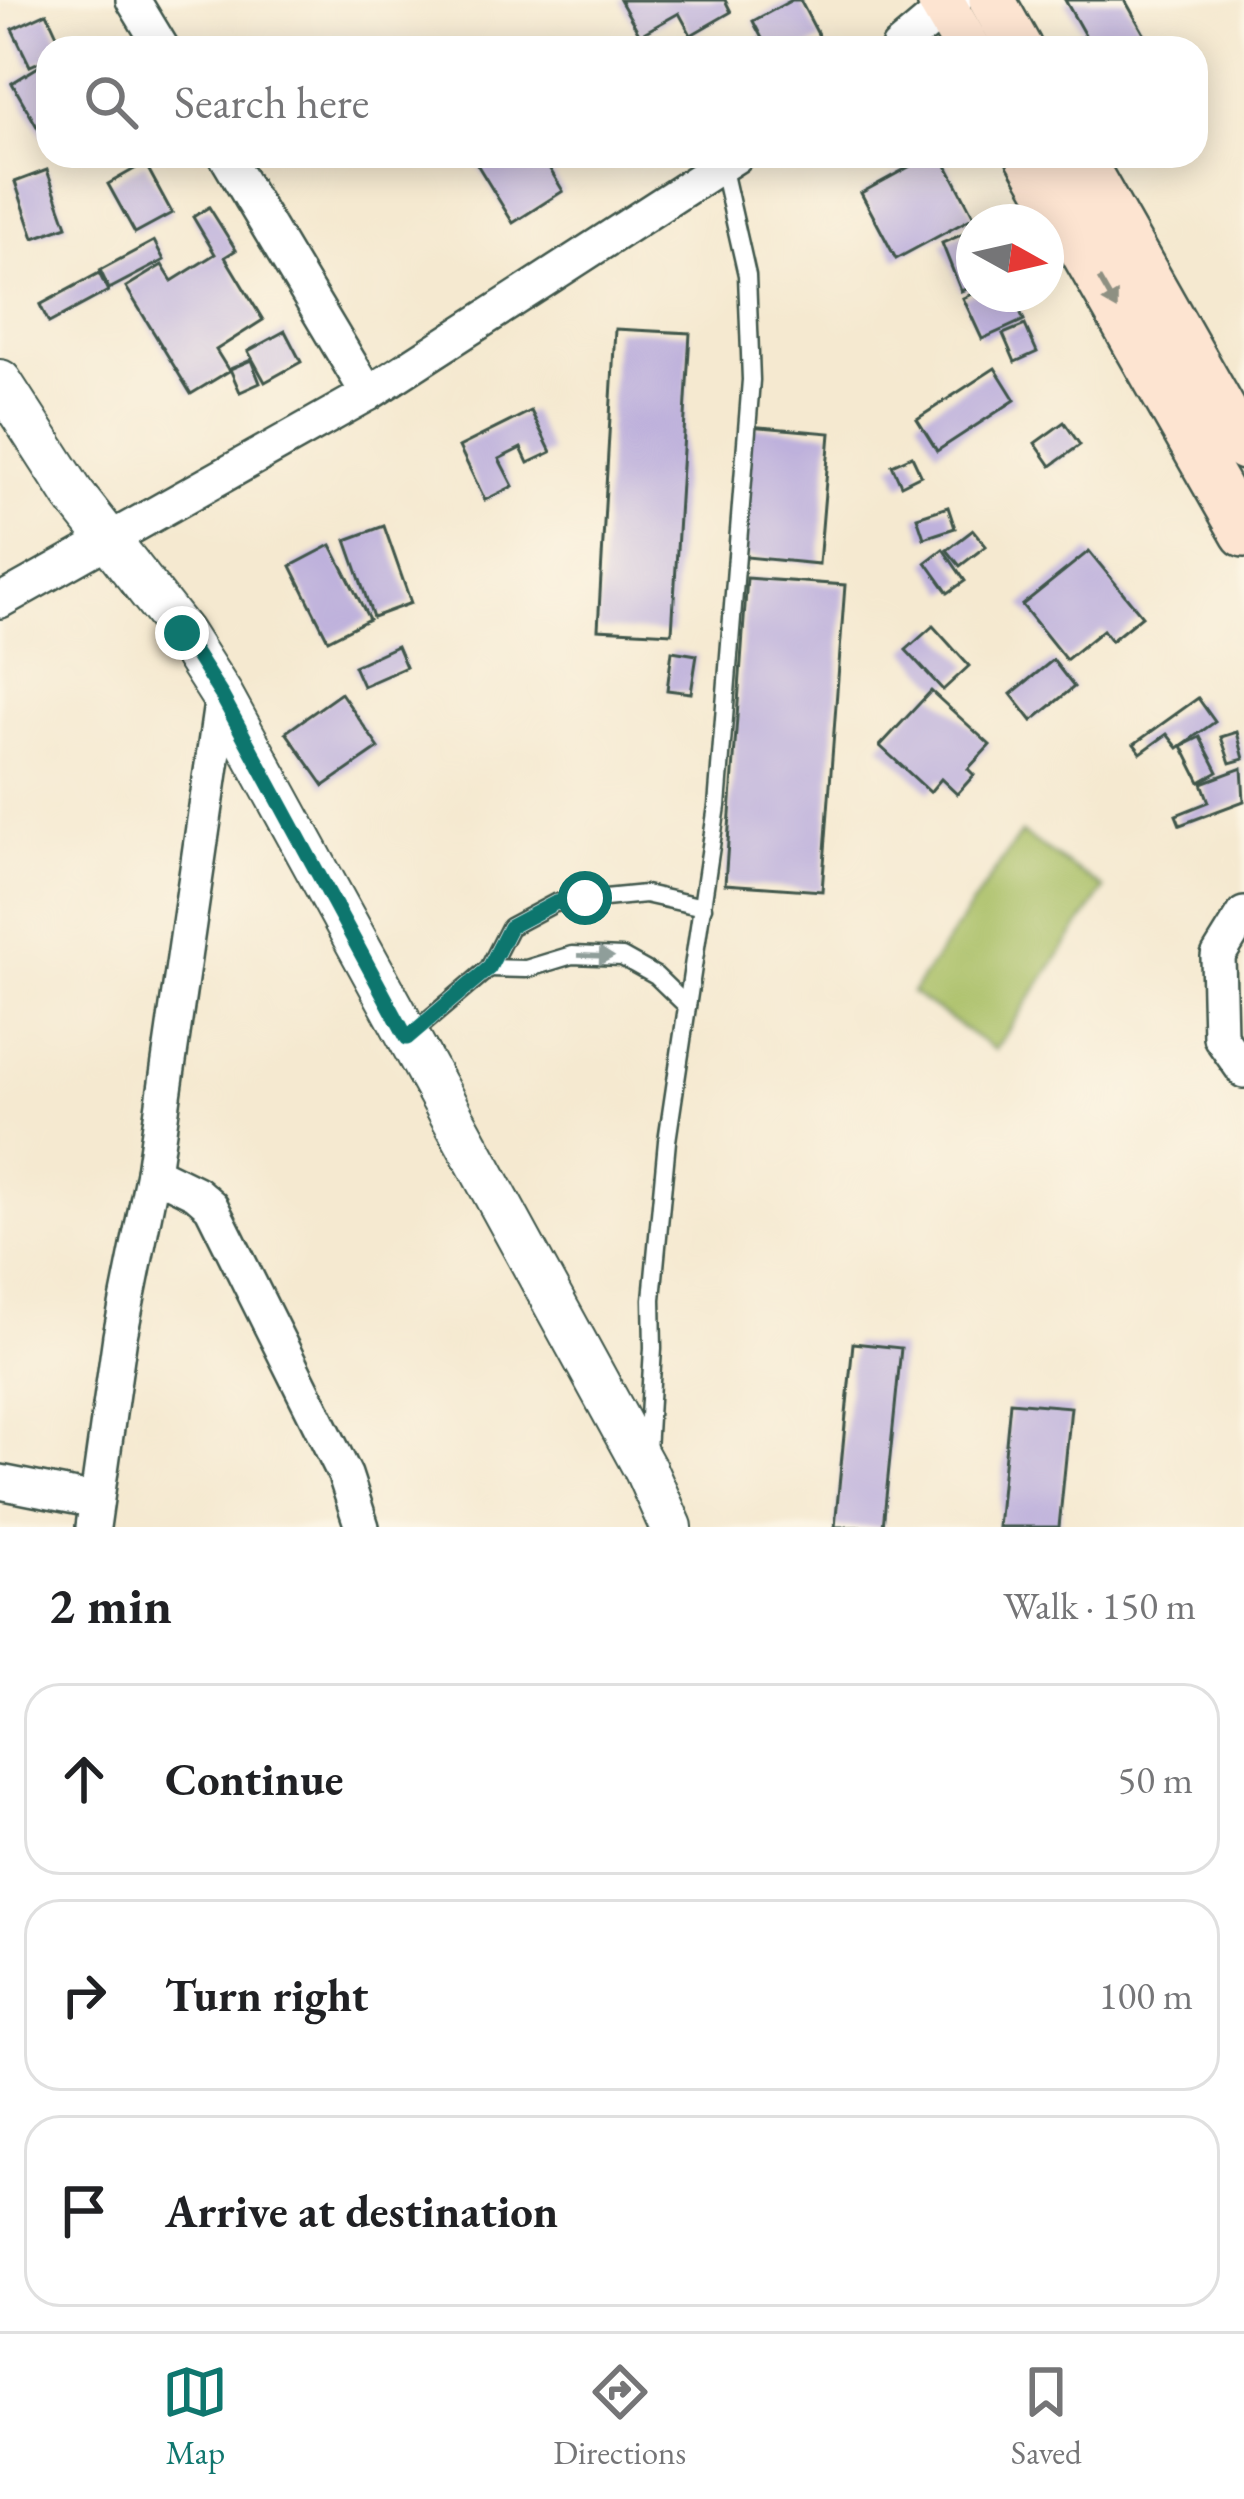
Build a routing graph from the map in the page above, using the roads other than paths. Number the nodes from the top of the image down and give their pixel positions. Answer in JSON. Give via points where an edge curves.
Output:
{"nodes":[{"id":1,"x":133,"y":0,"type":"edge"},
{"id":2,"x":992,"y":0,"type":"edge"},
{"id":3,"x":952,"y":14,"type":"edge"},
{"id":4,"x":155,"y":36,"type":"edge"},
{"id":5,"x":917,"y":36,"type":"edge"},
{"id":6,"x":1012,"y":36,"type":"edge"},
{"id":7,"x":233,"y":168,"type":"edge"},
{"id":8,"x":718,"y":168,"type":"edge"},
{"id":9,"x":730,"y":168,"type":"edge"},
{"id":10,"x":1036,"y":168,"type":"edge"},
{"id":11,"x":1086,"y":168,"type":"edge"},
{"id":12,"x":0,"y":381,"type":"edge"},
{"id":13,"x":368,"y":394,"type":"junction"},
{"id":14,"x":1244,"y":447,"type":"edge"},
{"id":15,"x":1244,"y":533,"type":"edge"},
{"id":16,"x":106,"y":541,"type":"junction"},
{"id":17,"x":0,"y":602,"type":"edge"},
{"id":18,"x":222,"y":696,"type":"junction"},
{"id":19,"x":703,"y":907,"type":"junction"},
{"id":20,"x":1244,"y":914,"type":"edge"},
{"id":21,"x":489,"y":968,"type":"junction"},
{"id":22,"x":687,"y":1006,"type":"junction"},
{"id":23,"x":407,"y":1038,"type":"junction"},
{"id":24,"x":1244,"y":1071,"type":"edge"},
{"id":25,"x":153,"y":1172,"type":"junction"},
{"id":26,"x":646,"y":1471,"type":"junction"},
{"id":27,"x":0,"y":1482,"type":"edge"},
{"id":28,"x":94,"y":1514,"type":"edge"},
{"id":29,"x":362,"y":1527,"type":"edge"},
{"id":30,"x":671,"y":1527,"type":"edge"}],
"edges":[{"from":1,"to":4,"type":"street"},
{"from":2,"to":6,"type":"main road"},
{"from":3,"to":5,"type":"street"},
{"from":7,"to":13,"type":"street"},
{"from":8,"to":13,"type":"street"},
{"from":9,"to":19,"type":"lane","via":[[752,380]]},
{"from":10,"to":15,"type":"main road","one_way":true},
{"from":11,"to":14,"type":"main road"},
{"from":12,"to":16,"type":"street"},
{"from":13,"to":16,"type":"street"},
{"from":16,"to":17,"type":"street"},
{"from":16,"to":18,"type":"street","via":[[169,615]]},
{"from":18,"to":23,"type":"street"},
{"from":18,"to":25,"type":"street"},
{"from":19,"to":21,"type":"lane","via":[[645,894],[555,903],[510,927]]},
{"from":19,"to":22,"type":"lane"},
{"from":20,"to":24,"type":"street","via":[[1218,956],[1220,1036]]},
{"from":21,"to":22,"type":"lane","one_way":true,"via":[[526,969],[572,955],[622,957]]},
{"from":21,"to":23,"type":"lane"},
{"from":22,"to":26,"type":"lane","via":[[652,1299]]},
{"from":23,"to":26,"type":"street"},
{"from":25,"to":28,"type":"street"},
{"from":25,"to":29,"type":"street","via":[[211,1207],[346,1475]]},
{"from":26,"to":30,"type":"street"},
{"from":27,"to":28,"type":"street"}]}
